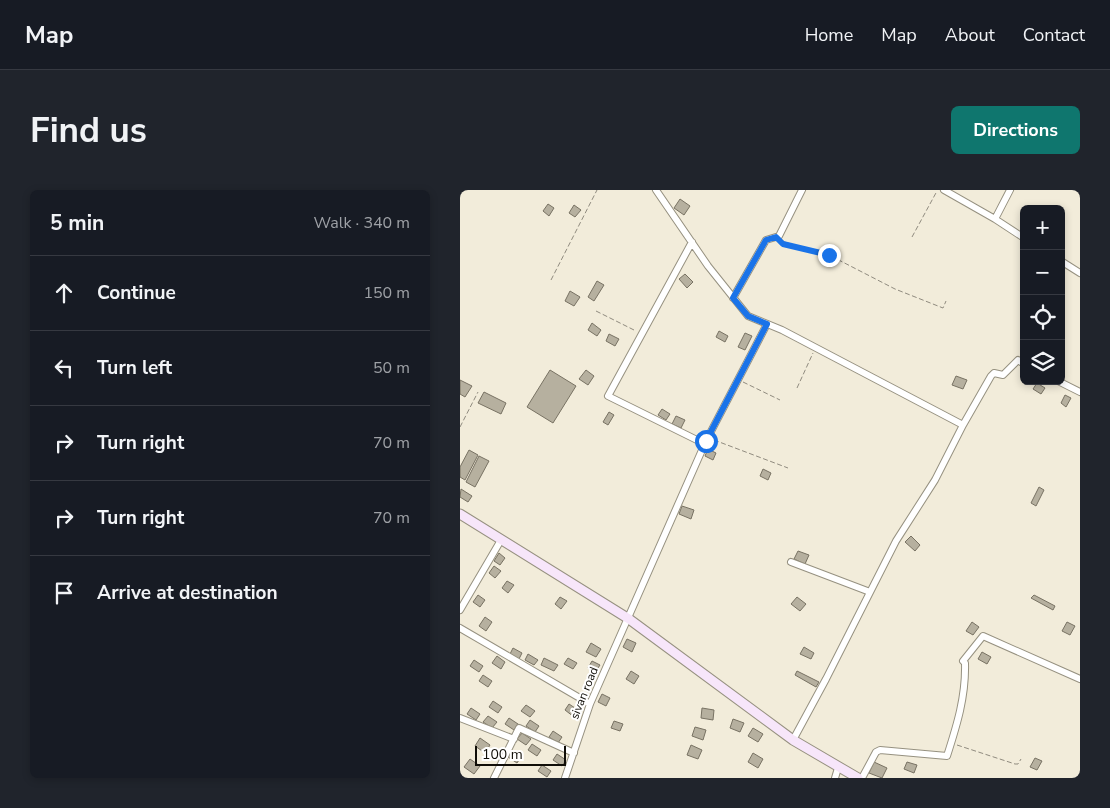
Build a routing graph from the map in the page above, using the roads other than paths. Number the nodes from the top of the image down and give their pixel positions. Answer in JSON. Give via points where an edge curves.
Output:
{"nodes":[{"id":1,"x":656,"y":190,"type":"edge"},
{"id":2,"x":802,"y":190,"type":"edge"},
{"id":3,"x":944,"y":190,"type":"edge"},
{"id":4,"x":1010,"y":190,"type":"edge"},
{"id":5,"x":995,"y":219,"type":"junction"},
{"id":6,"x":1020,"y":235,"type":"edge"},
{"id":7,"x":692,"y":242,"type":"junction"},
{"id":8,"x":1065,"y":264,"type":"edge"},
{"id":9,"x":1080,"y":273,"type":"edge"},
{"id":10,"x":733,"y":298,"type":"junction"},
{"id":11,"x":767,"y":324,"type":"junction"},
{"id":12,"x":1020,"y":361,"type":"edge"},
{"id":13,"x":1065,"y":384,"type":"edge"},
{"id":14,"x":1080,"y":392,"type":"edge"},
{"id":15,"x":963,"y":425,"type":"junction"},
{"id":16,"x":707,"y":441,"type":"junction"},
{"id":17,"x":460,"y":514,"type":"edge"},
{"id":18,"x":501,"y":540,"type":"junction"},
{"id":19,"x":791,"y":562,"type":"dead end"},
{"id":20,"x":870,"y":592,"type":"junction"},
{"id":21,"x":460,"y":610,"type":"edge"},
{"id":22,"x":629,"y":619,"type":"junction"},
{"id":23,"x":460,"y":628,"type":"edge"},
{"id":24,"x":1080,"y":679,"type":"edge"},
{"id":25,"x":590,"y":704,"type":"junction"},
{"id":26,"x":460,"y":718,"type":"edge"},
{"id":27,"x":514,"y":739,"type":"junction"},
{"id":28,"x":793,"y":740,"type":"junction"},
{"id":29,"x":574,"y":753,"type":"junction"},
{"id":30,"x":838,"y":768,"type":"junction"},
{"id":31,"x":494,"y":778,"type":"edge"},
{"id":32,"x":566,"y":778,"type":"edge"},
{"id":33,"x":835,"y":778,"type":"edge"},
{"id":34,"x":858,"y":778,"type":"edge"},
{"id":35,"x":862,"y":778,"type":"edge"}],
"edges":[{"from":1,"to":7,"type":"street"},
{"from":2,"to":10,"type":"street","via":[[776,237],[766,240]]},
{"from":3,"to":5,"type":"street"},
{"from":4,"to":5,"type":"street"},
{"from":5,"to":6,"type":"street"},
{"from":7,"to":10,"type":"street"},
{"from":7,"to":16,"type":"street","via":[[608,396]]},
{"from":8,"to":9,"type":"street"},
{"from":10,"to":11,"type":"street","via":[[748,316]]},
{"from":11,"to":15,"type":"street"},
{"from":11,"to":16,"type":"street","name":"sivan road"},
{"from":12,"to":15,"type":"street","via":[[1004,375],[994,373],[991,376]]},
{"from":13,"to":14,"type":"street"},
{"from":15,"to":20,"type":"street"},
{"from":16,"to":22,"type":"street","name":"sivan road"},
{"from":17,"to":18,"type":"street"},
{"from":18,"to":21,"type":"street"},
{"from":18,"to":22,"type":"street"},
{"from":19,"to":20,"type":"street"},
{"from":20,"to":28,"type":"street"},
{"from":22,"to":25,"type":"street","name":"sivan road"},
{"from":22,"to":28,"type":"street"},
{"from":23,"to":25,"type":"street"},
{"from":24,"to":35,"type":"street","via":[[983,636],[963,661],[965,685],[959,720],[947,756],[880,750]]},
{"from":25,"to":29,"type":"street","name":"sivan road"},
{"from":26,"to":27,"type":"street"},
{"from":27,"to":29,"type":"street","via":[[522,728]]},
{"from":27,"to":31,"type":"street"},
{"from":28,"to":30,"type":"street"},
{"from":29,"to":32,"type":"street","name":"sivan road"},
{"from":30,"to":33,"type":"street"},
{"from":30,"to":34,"type":"street"}]}
